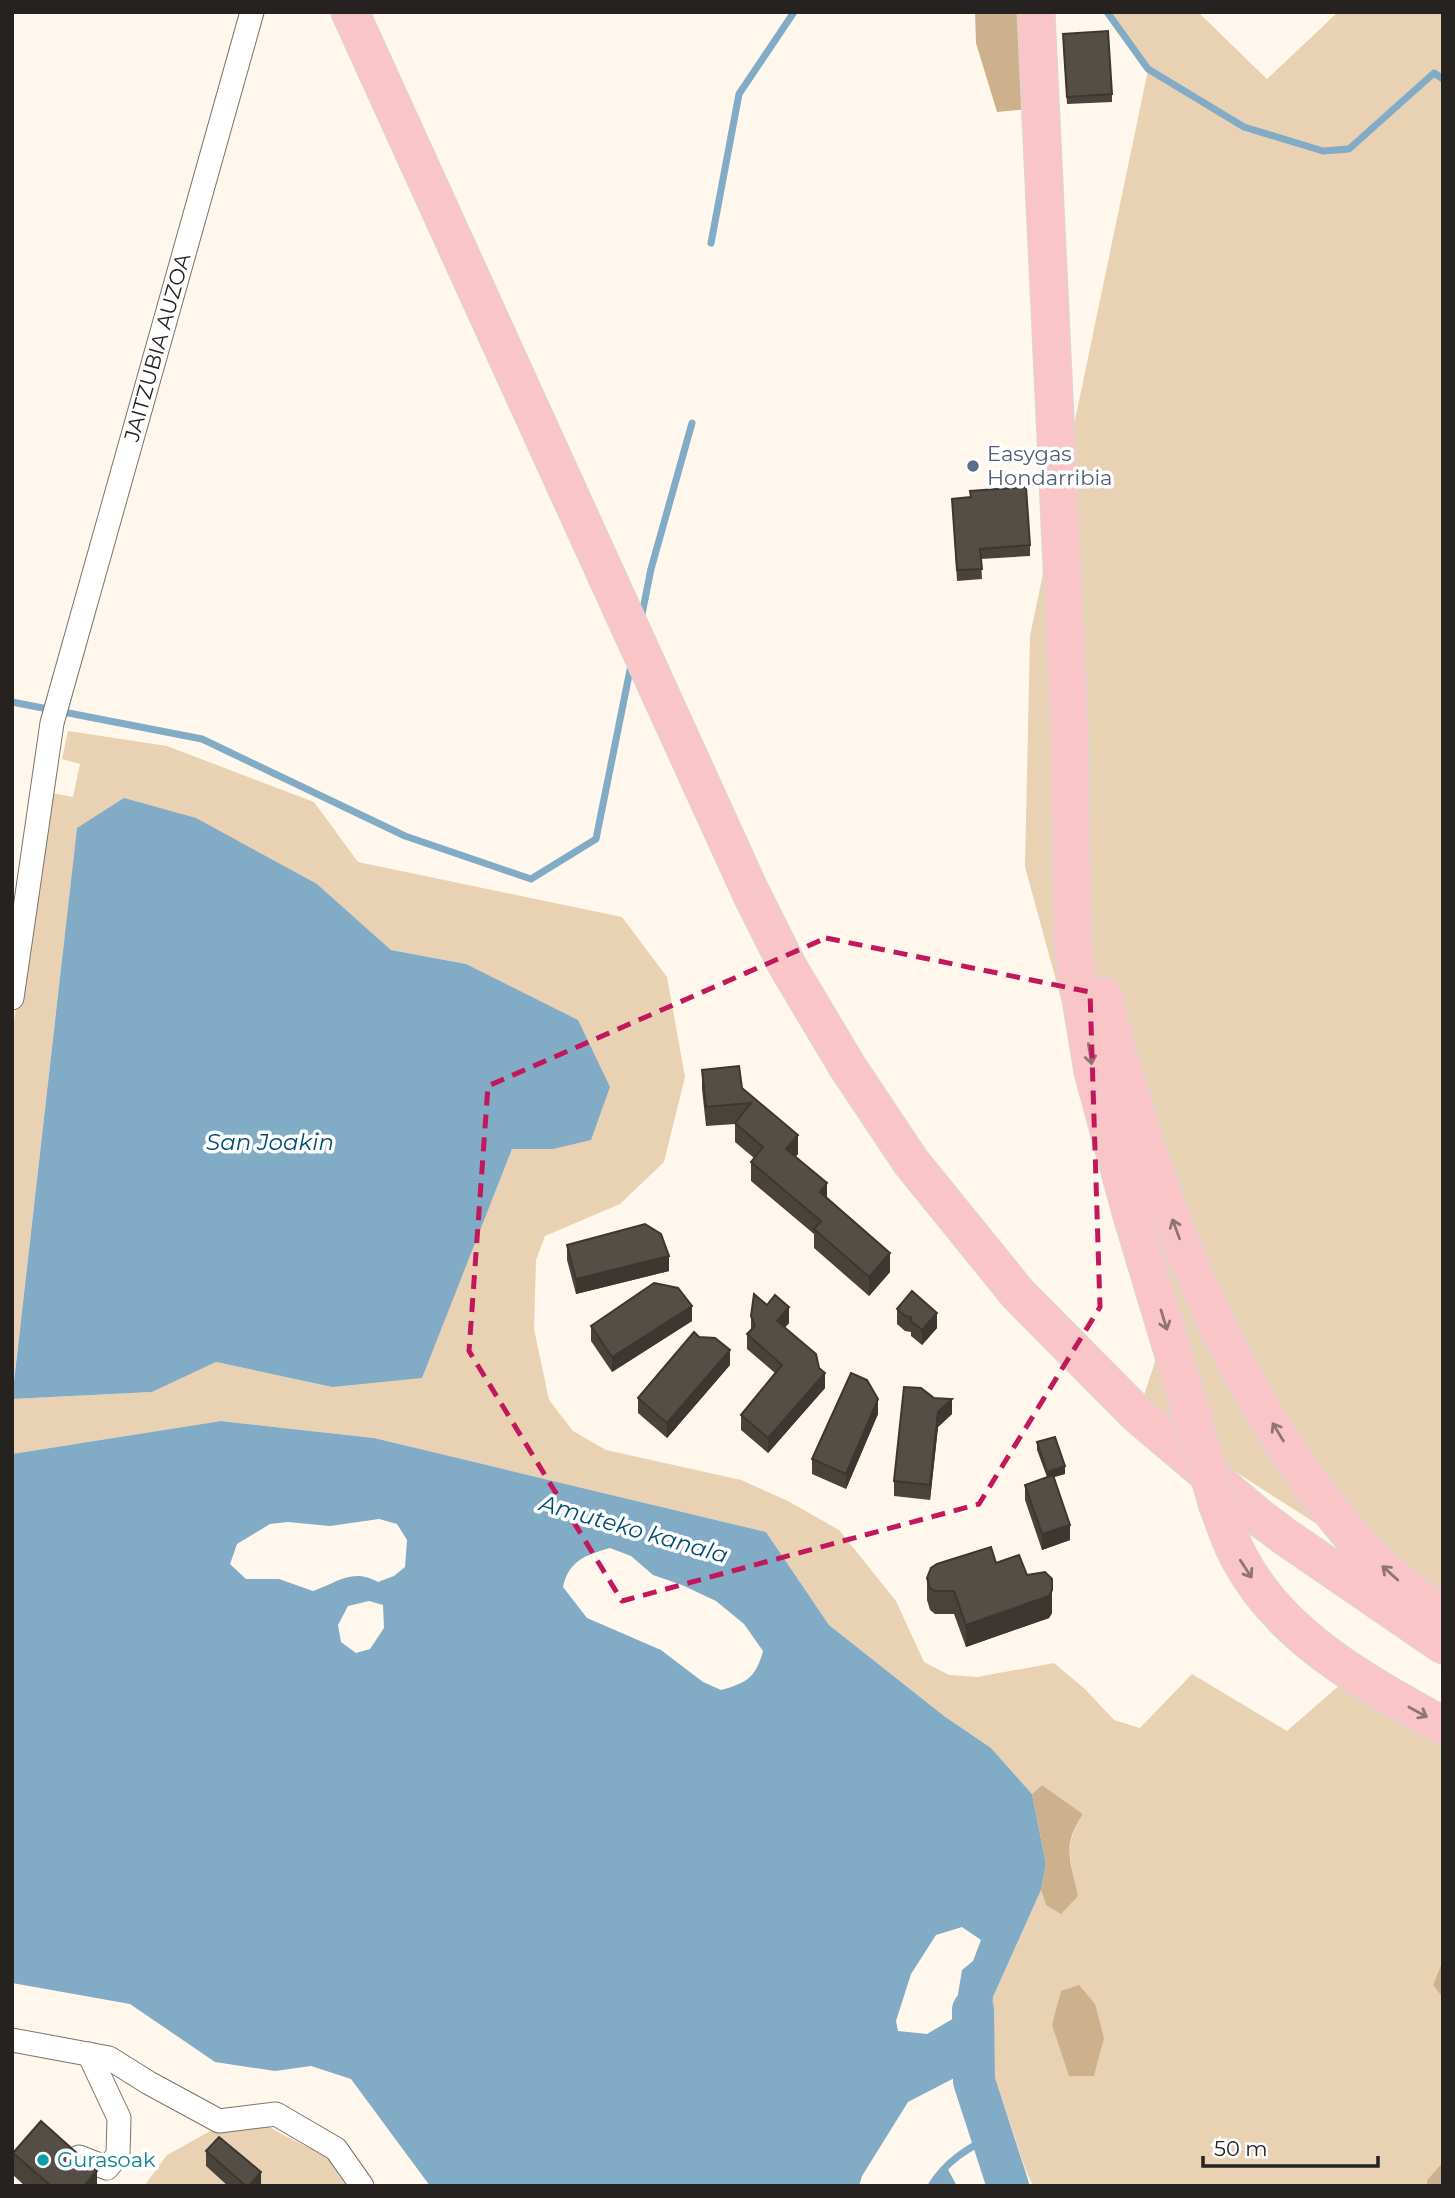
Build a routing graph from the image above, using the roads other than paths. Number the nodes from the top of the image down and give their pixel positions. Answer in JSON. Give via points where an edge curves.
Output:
{"nodes":[{"id":1,"x":252,"y":12,"type":"edge"},
{"id":2,"x":350,"y":12,"type":"edge"},
{"id":3,"x":1036,"y":12,"type":"edge"},
{"id":4,"x":1069,"y":717,"type":"junction"},
{"id":5,"x":12,"y":998,"type":"edge"},
{"id":6,"x":1440,"y":1635,"type":"edge"},
{"id":7,"x":1443,"y":1726,"type":"edge"},
{"id":8,"x":12,"y":2040,"type":"edge"},
{"id":9,"x":89,"y":2054,"type":"junction"},
{"id":10,"x":79,"y":2157,"type":"edge"},
{"id":11,"x":362,"y":2186,"type":"edge"}],
"edges":[{"from":1,"to":5,"type":"street","name":"JAITZUBIA AUZOA","via":[[52,723]]},
{"from":2,"to":6,"type":"main road","via":[[750,891],[788,967],[911,1162],[1018,1294],[1137,1414],[1284,1536]]},
{"from":3,"to":4,"type":"main road"},
{"from":6,"to":4,"type":"main road","one_way":true,"via":[[1314,1490],[1239,1366],[1183,1248],[1111,1031],[1090,925]]},
{"from":4,"to":7,"type":"main road","one_way":true,"bridge":true,"via":[[1073,951],[1093,1072],[1218,1506],[1241,1561],[1268,1602],[1304,1638]]},
{"from":8,"to":9,"type":"street"},
{"from":9,"to":10,"type":"street","via":[[119,2118],[118,2155],[107,2168]]},
{"from":9,"to":11,"type":"street","via":[[109,2058],[219,2121],[276,2114],[336,2149]]}]}
